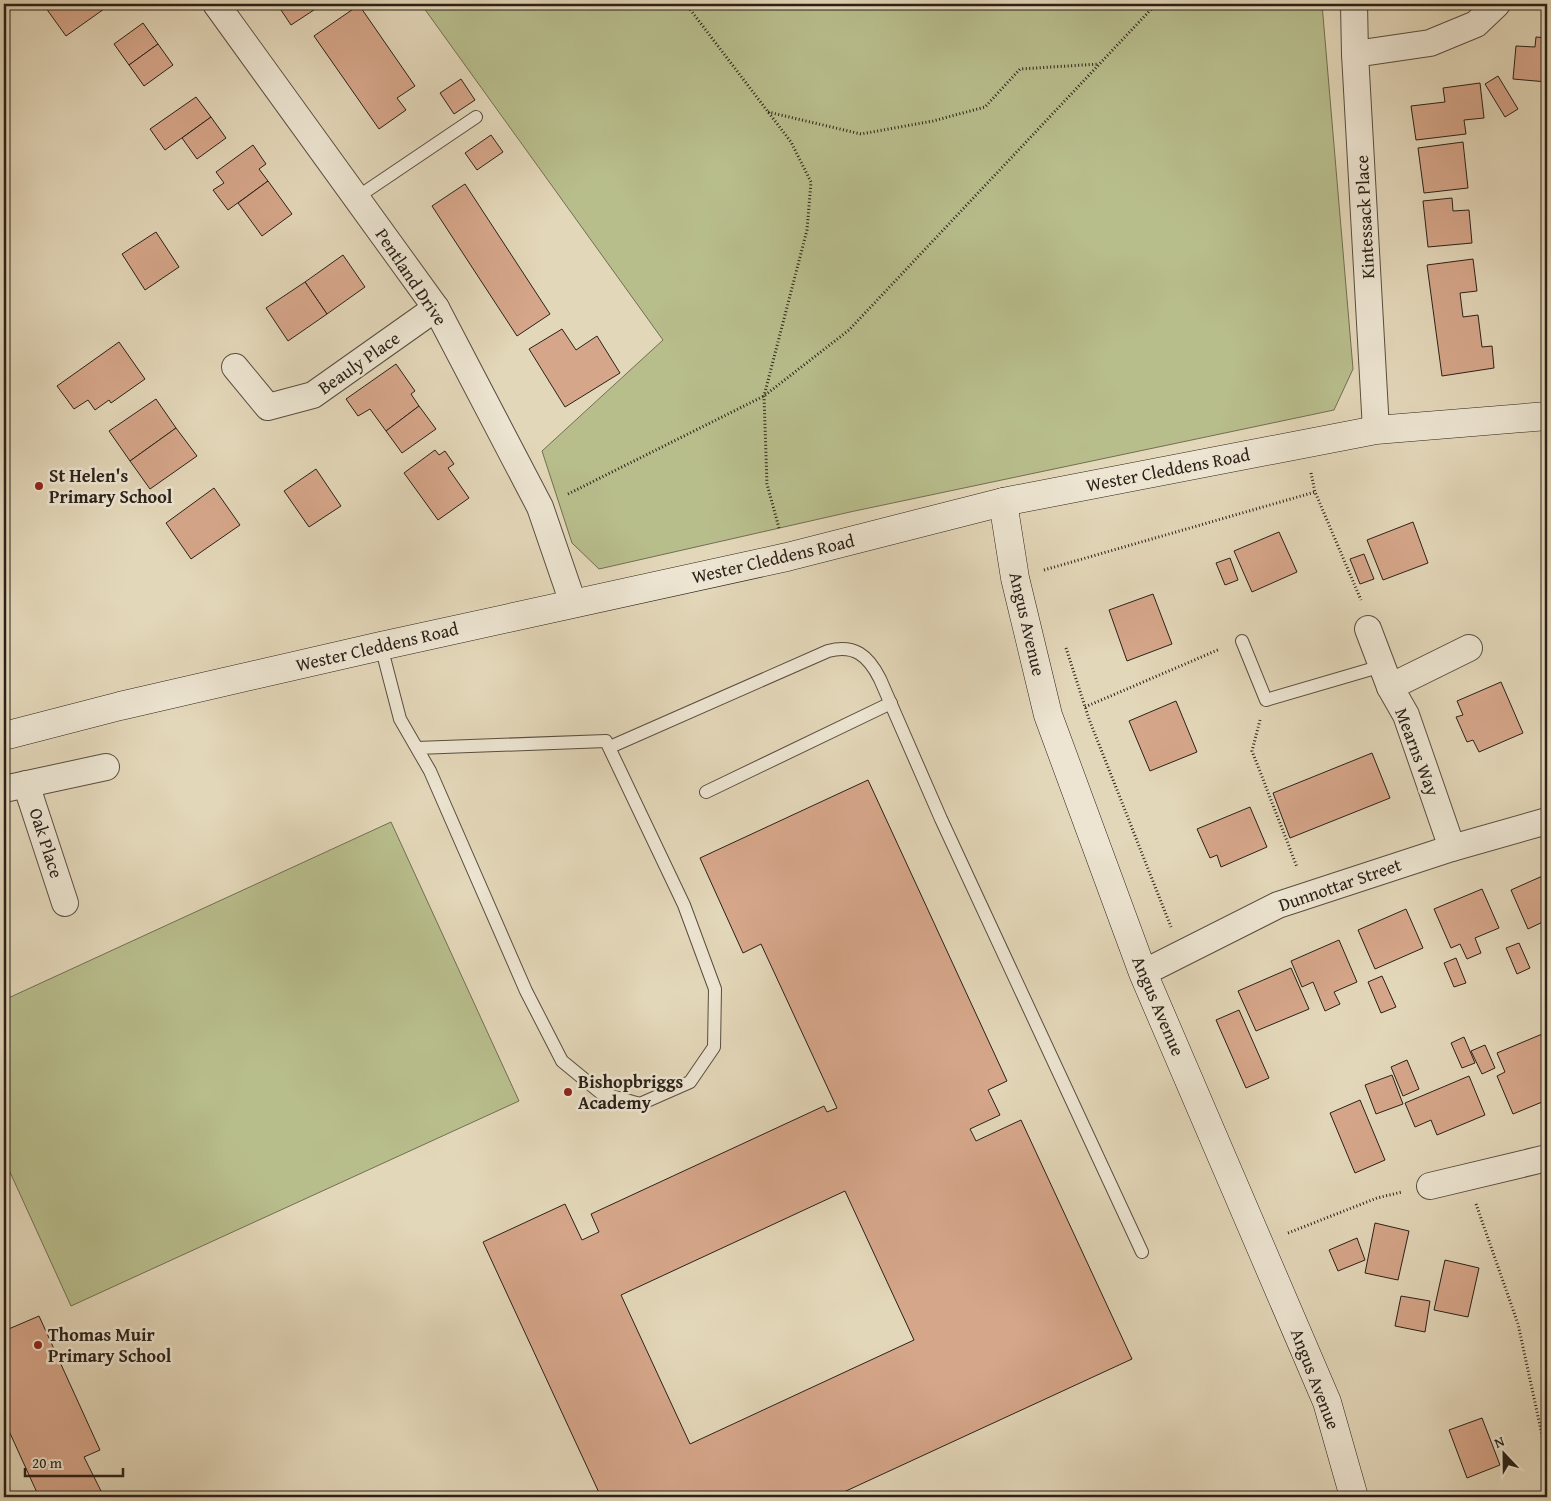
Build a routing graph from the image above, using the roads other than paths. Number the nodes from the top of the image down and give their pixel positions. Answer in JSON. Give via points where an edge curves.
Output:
{"nodes":[{"id":1,"x":216,"y":4,"type":"edge"},
{"id":2,"x":1354,"y":4,"type":"edge"},
{"id":3,"x":1497,"y":4,"type":"edge"},
{"id":4,"x":1355,"y":54,"type":"junction"},
{"id":5,"x":476,"y":117,"type":"dead end"},
{"id":6,"x":356,"y":198,"type":"junction"},
{"id":7,"x":436,"y":308,"type":"junction"},
{"id":8,"x":235,"y":366,"type":"dead end"},
{"id":9,"x":1547,"y":416,"type":"edge"},
{"id":10,"x":1376,"y":430,"type":"junction"},
{"id":11,"x":1003,"y":502,"type":"junction"},
{"id":12,"x":573,"y":603,"type":"junction"},
{"id":13,"x":1368,"y":629,"type":"road end"},
{"id":14,"x":1242,"y":641,"type":"road end"},
{"id":15,"x":381,"y":646,"type":"junction"},
{"id":16,"x":1469,"y":648,"type":"dead end"},
{"id":17,"x":1386,"y":677,"type":"junction"},
{"id":18,"x":891,"y":704,"type":"junction"},
{"id":19,"x":4,"y":736,"type":"edge"},
{"id":20,"x":417,"y":748,"type":"junction"},
{"id":21,"x":610,"y":748,"type":"junction"},
{"id":22,"x":106,"y":767,"type":"dead end"},
{"id":23,"x":15,"y":786,"type":"edge"},
{"id":24,"x":706,"y":792,"type":"dead end"},
{"id":25,"x":1547,"y":821,"type":"edge"},
{"id":26,"x":1452,"y":848,"type":"junction"},
{"id":27,"x":65,"y":903,"type":"dead end"},
{"id":28,"x":1142,"y":973,"type":"junction"},
{"id":29,"x":1547,"y":1158,"type":"edge"},
{"id":30,"x":1430,"y":1186,"type":"road end"},
{"id":31,"x":1142,"y":1252,"type":"dead end"},
{"id":32,"x":1354,"y":1497,"type":"edge"}],
"edges":[{"from":1,"to":6,"type":"street","name":"Pentland Drive"},
{"from":2,"to":4,"type":"street","name":"Kintessack Place"},
{"from":3,"to":4,"type":"street","via":[[1476,24],[1430,43]]},
{"from":4,"to":10,"type":"street","name":"Kintessack Place"},
{"from":5,"to":6,"type":"lane"},
{"from":6,"to":7,"type":"street","name":"Pentland Drive"},
{"from":7,"to":8,"type":"street","name":"Beauly Place","via":[[313,396],[268,407]]},
{"from":7,"to":12,"type":"street","name":"Pentland Drive","via":[[540,507]]},
{"from":9,"to":10,"type":"street","name":"Wester Cleddens Road"},
{"from":10,"to":11,"type":"street","name":"Wester Cleddens Road"},
{"from":11,"to":12,"type":"street","name":"Wester Cleddens Road","via":[[787,557]]},
{"from":11,"to":28,"type":"street","name":"Angus Avenue","via":[[1015,578],[1048,715]]},
{"from":12,"to":15,"type":"street","name":"Wester Cleddens Road"},
{"from":13,"to":17,"type":"street","name":"Mearns Way"},
{"from":14,"to":17,"type":"lane","via":[[1266,700]]},
{"from":15,"to":19,"type":"street","name":"Wester Cleddens Road"},
{"from":15,"to":20,"type":"lane","via":[[400,719]]},
{"from":16,"to":17,"type":"street"},
{"from":17,"to":26,"type":"street","name":"Mearns Way","via":[[1406,715]]},
{"from":18,"to":21,"type":"lane","via":[[875,668],[865,657],[852,649],[840,648],[785,669]]},
{"from":18,"to":24,"type":"lane"},
{"from":18,"to":31,"type":"lane","via":[[941,820]]},
{"from":20,"to":21,"type":"lane","via":[[606,741]]},
{"from":20,"to":21,"type":"lane","via":[[526,991],[562,1061],[601,1093],[640,1104],[690,1082],[714,1047],[716,988],[684,905]]},
{"from":22,"to":23,"type":"street"},
{"from":23,"to":27,"type":"street","name":"Oak Place"},
{"from":25,"to":26,"type":"street","name":"Dunnottar Street"},
{"from":26,"to":28,"type":"street","name":"Dunnottar Street","via":[[1278,905]]},
{"from":28,"to":32,"type":"street","name":"Angus Avenue","via":[[1327,1402]]},
{"from":29,"to":30,"type":"street"}]}
